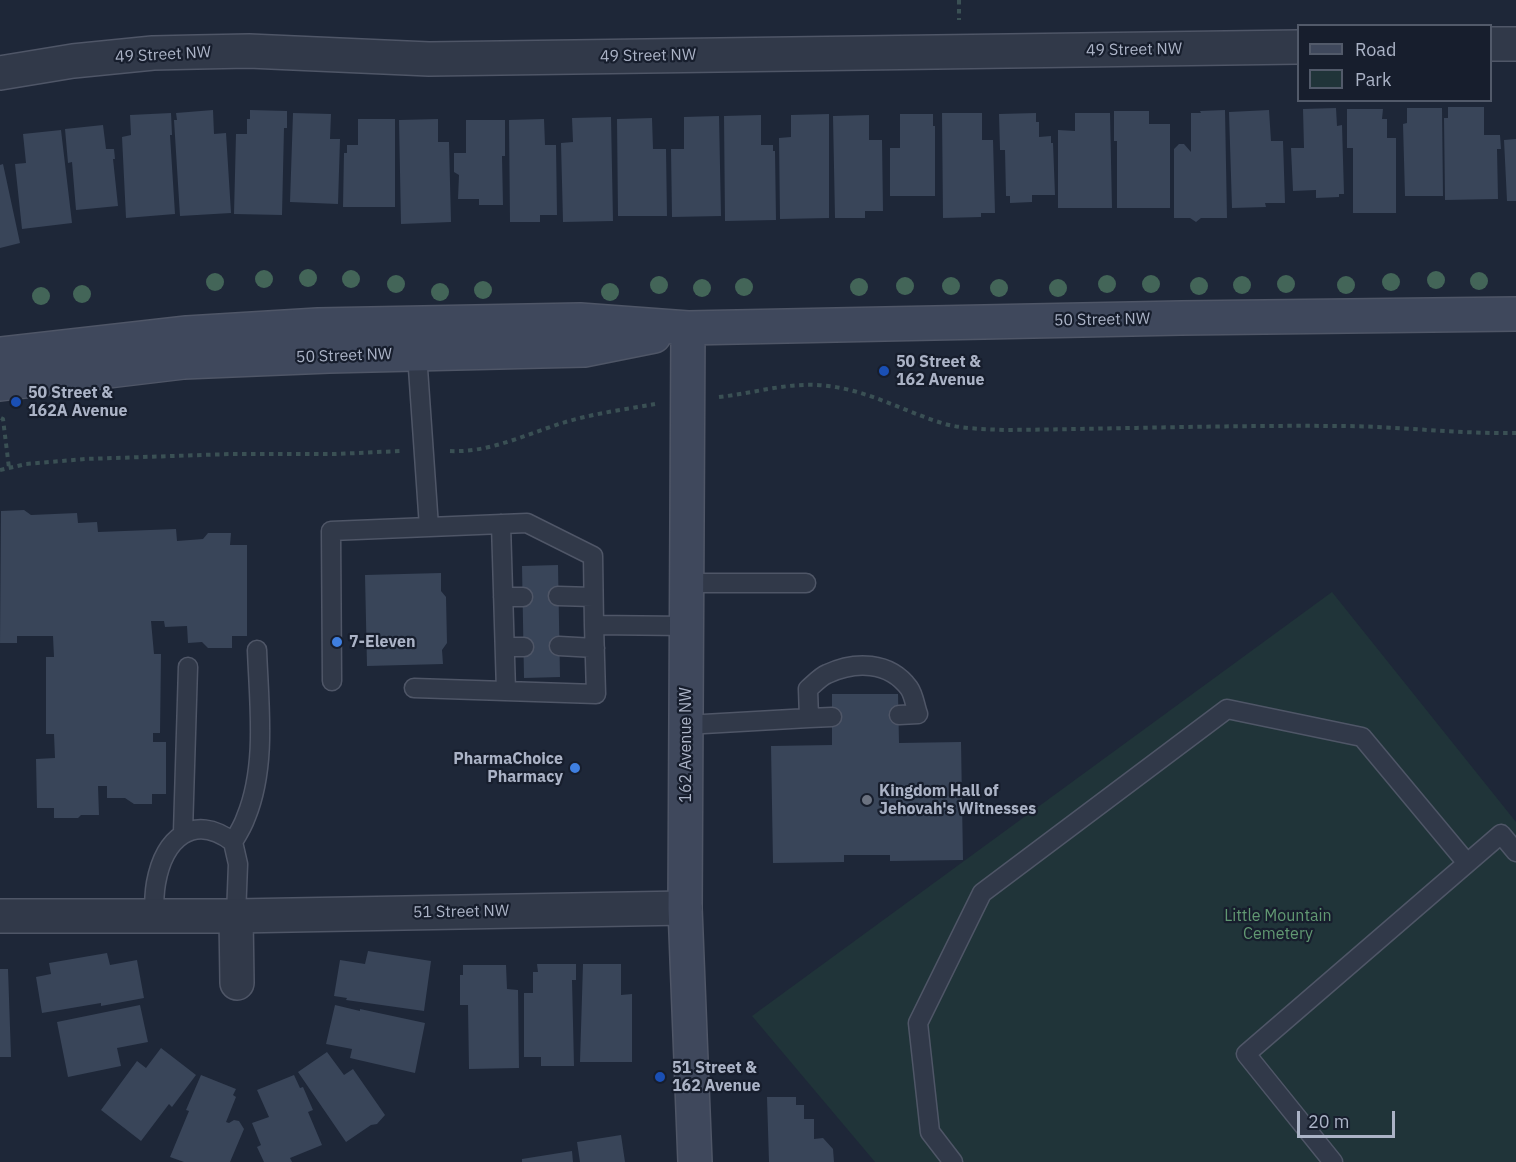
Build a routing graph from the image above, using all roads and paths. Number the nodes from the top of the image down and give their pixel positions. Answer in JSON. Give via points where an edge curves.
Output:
{"nodes":[{"id":1,"x":1492,"y":44,"type":"edge"},
{"id":2,"x":1516,"y":44,"type":"edge"},
{"id":3,"x":1297,"y":47,"type":"edge"},
{"id":4,"x":0,"y":73,"type":"edge"},
{"id":5,"x":1516,"y":314,"type":"edge"},
{"id":6,"x":688,"y":328,"type":"junction"},
{"id":7,"x":0,"y":354,"type":"edge"},
{"id":8,"x":417,"y":354,"type":"junction"},
{"id":9,"x":0,"y":384,"type":"edge"},
{"id":10,"x":732,"y":396,"type":"dead end"},
{"id":11,"x":656,"y":404,"type":"dead end"},
{"id":12,"x":3,"y":418,"type":"dead end"},
{"id":13,"x":1516,"y":432,"type":"edge"},
{"id":14,"x":442,"y":450,"type":"dead end"},
{"id":15,"x":394,"y":451,"type":"dead end"},
{"id":16,"x":9,"y":468,"type":"junction"},
{"id":17,"x":0,"y":470,"type":"edge"},
{"id":18,"x":501,"y":524,"type":"junction"},
{"id":19,"x":429,"y":527,"type":"junction"},
{"id":20,"x":687,"y":583,"type":"junction"},
{"id":21,"x":806,"y":583,"type":"dead end"},
{"id":22,"x":558,"y":596,"type":"dead end"},
{"id":23,"x":503,"y":597,"type":"junction"},
{"id":24,"x":523,"y":597,"type":"dead end"},
{"id":25,"x":593,"y":597,"type":"junction"},
{"id":26,"x":594,"y":625,"type":"junction"},
{"id":27,"x":687,"y":626,"type":"junction"},
{"id":28,"x":559,"y":646,"type":"dead end"},
{"id":29,"x":505,"y":647,"type":"junction"},
{"id":30,"x":524,"y":647,"type":"dead end"},
{"id":31,"x":595,"y":648,"type":"junction"},
{"id":32,"x":257,"y":650,"type":"dead end"},
{"id":33,"x":188,"y":667,"type":"dead end"},
{"id":34,"x":332,"y":681,"type":"dead end"},
{"id":35,"x":414,"y":688,"type":"dead end"},
{"id":36,"x":507,"y":691,"type":"junction"},
{"id":37,"x":898,"y":715,"type":"dead end"},
{"id":38,"x":832,"y":717,"type":"dead end"},
{"id":39,"x":809,"y":718,"type":"junction"},
{"id":40,"x":686,"y":725,"type":"junction"},
{"id":41,"x":183,"y":832,"type":"junction"},
{"id":42,"x":233,"y":842,"type":"junction"},
{"id":43,"x":1516,"y":852,"type":"edge"},
{"id":44,"x":1467,"y":863,"type":"junction"},
{"id":45,"x":685,"y":908,"type":"junction"},
{"id":46,"x":0,"y":916,"type":"edge"},
{"id":47,"x":154,"y":916,"type":"junction"},
{"id":48,"x":236,"y":916,"type":"junction"},
{"id":49,"x":237,"y":983,"type":"dead end"},
{"id":50,"x":695,"y":1162,"type":"edge"},
{"id":51,"x":953,"y":1162,"type":"edge"},
{"id":52,"x":1333,"y":1162,"type":"edge"}],
"edges":[{"from":1,"to":2,"type":"street"},
{"from":3,"to":4,"type":"street","name":"49 Street NW","via":[[429,59],[197,52],[73,61]]},
{"from":5,"to":6,"type":"main road","name":"50 Street NW"},
{"from":6,"to":7,"type":"main road","name":"50 Street NW","via":[[580,320],[318,325],[187,333]]},
{"from":6,"to":8,"type":"main road","name":"50 Street NW","via":[[584,350]]},
{"from":6,"to":20,"type":"main road","name":"162 Avenue NW"},
{"from":8,"to":9,"type":"main road","name":"50 Street NW","via":[[184,362]]},
{"from":8,"to":19,"type":"lane"},
{"from":10,"to":13,"type":"path","via":[[806,384],[827,386],[871,395],[937,421],[972,429],[1338,426],[1476,434]]},
{"from":11,"to":14,"type":"path","via":[[569,421],[500,444]]},
{"from":12,"to":16,"type":"path"},
{"from":15,"to":16,"type":"path","via":[[85,459]]},
{"from":16,"to":17,"type":"path"},
{"from":18,"to":19,"type":"lane"},
{"from":18,"to":23,"type":"lane"},
{"from":18,"to":25,"type":"lane","via":[[527,523],[592,556]]},
{"from":19,"to":34,"type":"lane","via":[[331,531]]},
{"from":20,"to":21,"type":"lane"},
{"from":20,"to":27,"type":"main road","name":"162 Avenue NW"},
{"from":22,"to":25,"type":"lane"},
{"from":23,"to":24,"type":"lane"},
{"from":23,"to":29,"type":"lane"},
{"from":25,"to":26,"type":"lane"},
{"from":26,"to":27,"type":"lane"},
{"from":26,"to":31,"type":"lane"},
{"from":27,"to":40,"type":"main road","name":"162 Avenue NW"},
{"from":28,"to":31,"type":"lane"},
{"from":29,"to":30,"type":"lane"},
{"from":29,"to":36,"type":"lane"},
{"from":31,"to":36,"type":"lane","via":[[596,694]]},
{"from":32,"to":42,"type":"lane","via":[[257,771],[246,819]]},
{"from":33,"to":41,"type":"lane"},
{"from":35,"to":36,"type":"lane"},
{"from":37,"to":39,"type":"lane","via":[[918,714],[910,689],[896,674],[874,665],[825,674],[808,689]]},
{"from":38,"to":39,"type":"lane"},
{"from":39,"to":40,"type":"lane"},
{"from":40,"to":45,"type":"main road","name":"162 Avenue NW"},
{"from":41,"to":42,"type":"lane","via":[[210,830]]},
{"from":41,"to":47,"type":"lane","via":[[163,860],[156,883]]},
{"from":42,"to":48,"type":"lane","via":[[238,864]]},
{"from":43,"to":44,"type":"lane","via":[[1501,834]]},
{"from":44,"to":51,"type":"lane","via":[[1362,737],[1227,709],[981,893],[918,1023],[930,1132]]},
{"from":44,"to":52,"type":"lane","via":[[1246,1054]]},
{"from":45,"to":48,"type":"street","name":"51 Street NW"},
{"from":45,"to":50,"type":"main road","name":"162 Avenue NW"},
{"from":46,"to":47,"type":"street","name":"51 Street NW"},
{"from":47,"to":48,"type":"street","name":"51 Street NW"},
{"from":48,"to":49,"type":"street"}]}
